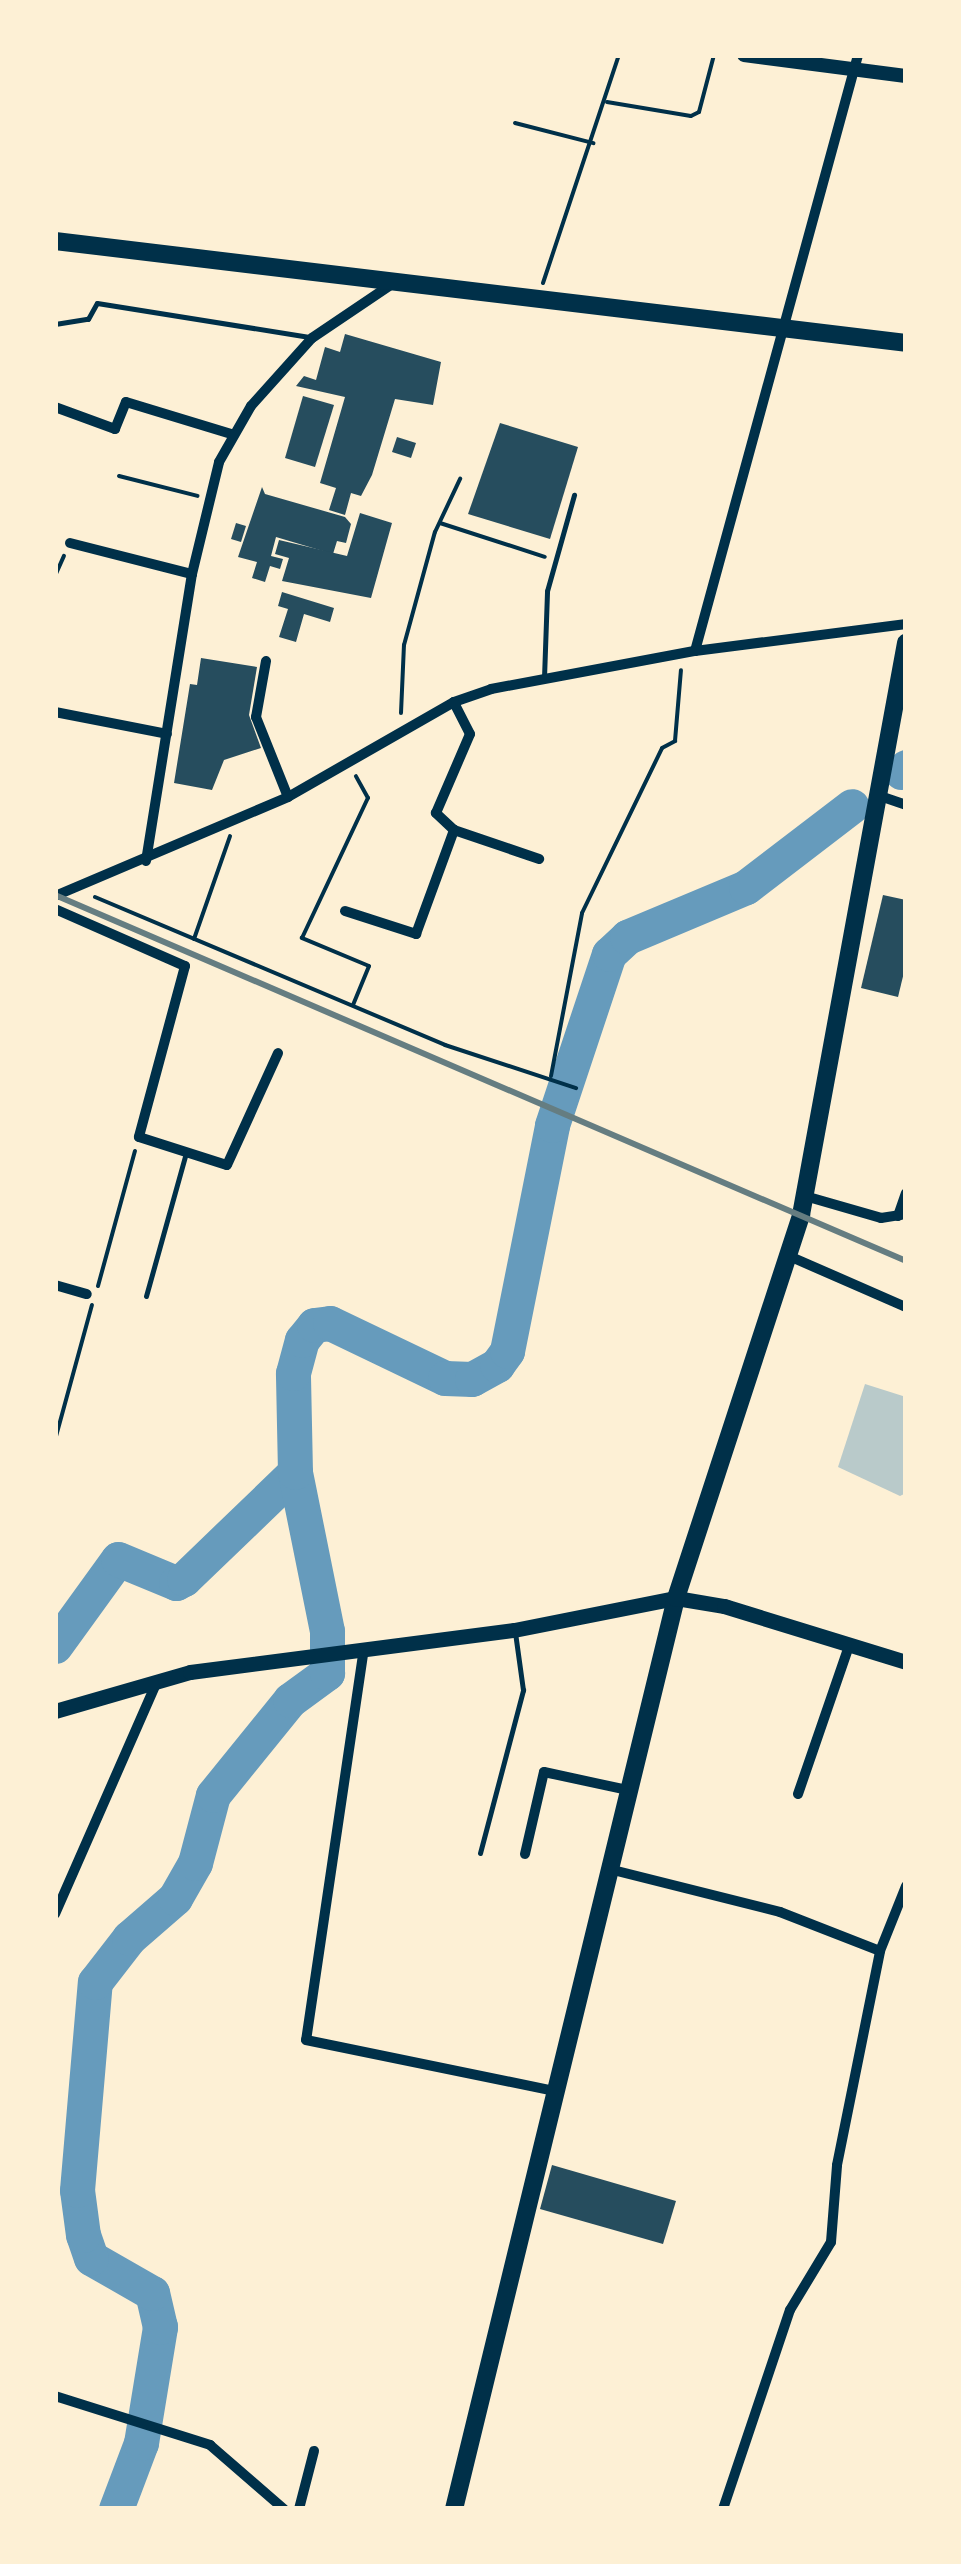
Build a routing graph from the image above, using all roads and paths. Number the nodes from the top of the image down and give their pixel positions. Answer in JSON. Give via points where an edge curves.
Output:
{"nodes":[{"id":1,"x":619,"y":55,"type":"edge"},
{"id":2,"x":714,"y":55,"type":"edge"},
{"id":3,"x":744,"y":55,"type":"edge"},
{"id":4,"x":858,"y":62,"type":"edge"},
{"id":5,"x":906,"y":76,"type":"edge"},
{"id":6,"x":607,"y":102,"type":"junction"},
{"id":7,"x":515,"y":123,"type":"dead end"},
{"id":8,"x":593,"y":143,"type":"junction"},
{"id":9,"x":55,"y":241,"type":"edge"},
{"id":10,"x":394,"y":284,"type":"junction"},
{"id":11,"x":536,"y":301,"type":"junction"},
{"id":12,"x":55,"y":324,"type":"edge"},
{"id":13,"x":785,"y":332,"type":"junction"},
{"id":14,"x":312,"y":338,"type":"junction"},
{"id":15,"x":906,"y":343,"type":"edge"},
{"id":16,"x":55,"y":406,"type":"edge"},
{"id":17,"x":231,"y":434,"type":"junction"},
{"id":18,"x":119,"y":476,"type":"dead end"},
{"id":19,"x":460,"y":479,"type":"dead end"},
{"id":20,"x":574,"y":495,"type":"dead end"},
{"id":21,"x":207,"y":498,"type":"junction"},
{"id":22,"x":440,"y":524,"type":"junction"},
{"id":23,"x":70,"y":544,"type":"joint"},
{"id":24,"x":555,"y":560,"type":"junction"},
{"id":25,"x":192,"y":574,"type":"junction"},
{"id":26,"x":55,"y":576,"type":"edge"},
{"id":27,"x":906,"y":624,"type":"edge"},
{"id":28,"x":906,"y":643,"type":"edge"},
{"id":29,"x":694,"y":651,"type":"junction"},
{"id":30,"x":678,"y":654,"type":"junction"},
{"id":31,"x":266,"y":661,"type":"dead end"},
{"id":32,"x":544,"y":679,"type":"junction"},
{"id":33,"x":454,"y":702,"type":"junction"},
{"id":34,"x":55,"y":712,"type":"edge"},
{"id":35,"x":409,"y":728,"type":"junction"},
{"id":36,"x":167,"y":734,"type":"junction"},
{"id":37,"x":348,"y":764,"type":"junction"},
{"id":38,"x":877,"y":795,"type":"junction"},
{"id":39,"x":288,"y":797,"type":"junction"},
{"id":40,"x":906,"y":805,"type":"edge"},
{"id":41,"x":235,"y":822,"type":"junction"},
{"id":42,"x":454,"y":830,"type":"junction"},
{"id":43,"x":538,"y":859,"type":"dead end"},
{"id":44,"x":146,"y":861,"type":"junction"},
{"id":45,"x":74,"y":887,"type":"junction"},
{"id":46,"x":55,"y":896,"type":"edge"},
{"id":47,"x":55,"y":909,"type":"edge"},
{"id":48,"x":345,"y":912,"type":"dead end"},
{"id":49,"x":194,"y":939,"type":"junction"},
{"id":50,"x":352,"y":1007,"type":"junction"},
{"id":51,"x":278,"y":1053,"type":"dead end"},
{"id":52,"x":550,"y":1076,"type":"junction"},
{"id":53,"x":576,"y":1088,"type":"dead end"},
{"id":54,"x":186,"y":1153,"type":"junction"},
{"id":55,"x":906,"y":1193,"type":"edge"},
{"id":56,"x":805,"y":1196,"type":"junction"},
{"id":57,"x":902,"y":1215,"type":"edge"},
{"id":58,"x":789,"y":1256,"type":"junction"},
{"id":59,"x":55,"y":1285,"type":"edge"},
{"id":60,"x":86,"y":1294,"type":"dead end"},
{"id":61,"x":146,"y":1296,"type":"dead end"},
{"id":62,"x":906,"y":1307,"type":"edge"},
{"id":63,"x":676,"y":1598,"type":"junction"},
{"id":64,"x":514,"y":1630,"type":"junction"},
{"id":65,"x":848,"y":1646,"type":"junction"},
{"id":66,"x":364,"y":1647,"type":"junction"},
{"id":67,"x":906,"y":1662,"type":"edge"},
{"id":68,"x":157,"y":1682,"type":"junction"},
{"id":69,"x":55,"y":1711,"type":"edge"},
{"id":70,"x":627,"y":1790,"type":"junction"},
{"id":71,"x":798,"y":1794,"type":"dead end"},
{"id":72,"x":480,"y":1853,"type":"dead end"},
{"id":73,"x":525,"y":1854,"type":"dead end"},
{"id":74,"x":608,"y":1869,"type":"junction"},
{"id":75,"x":906,"y":1886,"type":"edge"},
{"id":76,"x":55,"y":1914,"type":"edge"},
{"id":77,"x":880,"y":1951,"type":"junction"},
{"id":78,"x":554,"y":2091,"type":"junction"},
{"id":79,"x":55,"y":2396,"type":"edge"},
{"id":80,"x":314,"y":2451,"type":"dead end"},
{"id":81,"x":284,"y":2509,"type":"edge"},
{"id":82,"x":298,"y":2509,"type":"edge"},
{"id":83,"x":454,"y":2509,"type":"edge"},
{"id":84,"x":724,"y":2509,"type":"edge"}],
"edges":[{"from":1,"to":6,"type":"path"},
{"from":2,"to":6,"type":"path","via":[[698,112],[691,116]]},
{"from":3,"to":4,"type":"street"},
{"from":4,"to":5,"type":"street"},
{"from":4,"to":13,"type":"street"},
{"from":6,"to":8,"type":"path"},
{"from":7,"to":8,"type":"path"},
{"from":8,"to":11,"type":"path"},
{"from":9,"to":10,"type":"highway"},
{"from":10,"to":11,"type":"highway"},
{"from":10,"to":14,"type":"street"},
{"from":11,"to":13,"type":"highway"},
{"from":12,"to":14,"type":"lane","via":[[88,319],[97,304]]},
{"from":13,"to":15,"type":"highway"},
{"from":13,"to":29,"type":"street"},
{"from":14,"to":17,"type":"street"},
{"from":16,"to":17,"type":"street","via":[[115,429],[126,402]]},
{"from":17,"to":21,"type":"street"},
{"from":18,"to":21,"type":"path"},
{"from":19,"to":22,"type":"path"},
{"from":20,"to":24,"type":"lane"},
{"from":21,"to":25,"type":"street"},
{"from":22,"to":24,"type":"path"},
{"from":22,"to":35,"type":"path","via":[[398,684],[398,709]]},
{"from":23,"to":25,"type":"street"},
{"from":23,"to":26,"type":"path"},
{"from":24,"to":32,"type":"lane","via":[[545,610]]},
{"from":25,"to":36,"type":"street"},
{"from":27,"to":29,"type":"street"},
{"from":28,"to":38,"type":"highway"},
{"from":29,"to":30,"type":"street"},
{"from":30,"to":32,"type":"street"},
{"from":30,"to":52,"type":"path","via":[[682,698],[674,740],[662,748],[582,913]]},
{"from":31,"to":39,"type":"street","via":[[256,717]]},
{"from":32,"to":33,"type":"street"},
{"from":33,"to":35,"type":"street"},
{"from":33,"to":42,"type":"street","via":[[470,734],[436,813]]},
{"from":34,"to":36,"type":"street"},
{"from":35,"to":37,"type":"street"},
{"from":36,"to":44,"type":"street"},
{"from":37,"to":39,"type":"street"},
{"from":37,"to":50,"type":"path","via":[[368,798],[302,938],[370,966]]},
{"from":38,"to":40,"type":"street"},
{"from":38,"to":56,"type":"highway"},
{"from":39,"to":41,"type":"street"},
{"from":41,"to":44,"type":"street"},
{"from":41,"to":49,"type":"path"},
{"from":42,"to":43,"type":"street"},
{"from":42,"to":48,"type":"street","via":[[416,934]]},
{"from":44,"to":45,"type":"street"},
{"from":45,"to":46,"type":"street"},
{"from":45,"to":49,"type":"path"},
{"from":47,"to":54,"type":"street","via":[[185,966],[138,1138]]},
{"from":49,"to":50,"type":"path"},
{"from":50,"to":52,"type":"path","via":[[444,1045]]},
{"from":51,"to":54,"type":"street","via":[[226,1165]]},
{"from":52,"to":53,"type":"path"},
{"from":54,"to":61,"type":"lane"},
{"from":55,"to":57,"type":"street"},
{"from":56,"to":57,"type":"street","via":[[881,1218]]},
{"from":56,"to":58,"type":"highway"},
{"from":58,"to":62,"type":"street"},
{"from":58,"to":63,"type":"highway"},
{"from":59,"to":60,"type":"street"},
{"from":63,"to":64,"type":"main road"},
{"from":63,"to":65,"type":"main road","via":[[724,1606]]},
{"from":63,"to":70,"type":"highway"},
{"from":64,"to":66,"type":"main road"},
{"from":64,"to":72,"type":"lane","via":[[523,1690]]},
{"from":65,"to":67,"type":"main road"},
{"from":65,"to":71,"type":"street"},
{"from":66,"to":68,"type":"main road"},
{"from":66,"to":78,"type":"street","via":[[306,2040]]},
{"from":68,"to":69,"type":"main road"},
{"from":68,"to":76,"type":"street"},
{"from":70,"to":73,"type":"street","via":[[544,1772]]},
{"from":70,"to":74,"type":"highway"},
{"from":74,"to":77,"type":"street","via":[[780,1912]]},
{"from":74,"to":78,"type":"highway"},
{"from":75,"to":77,"type":"street"},
{"from":77,"to":84,"type":"street","via":[[836,2165],[831,2242],[790,2310]]},
{"from":78,"to":83,"type":"highway"},
{"from":79,"to":81,"type":"street","via":[[230,2456]]},
{"from":80,"to":82,"type":"street"}]}
